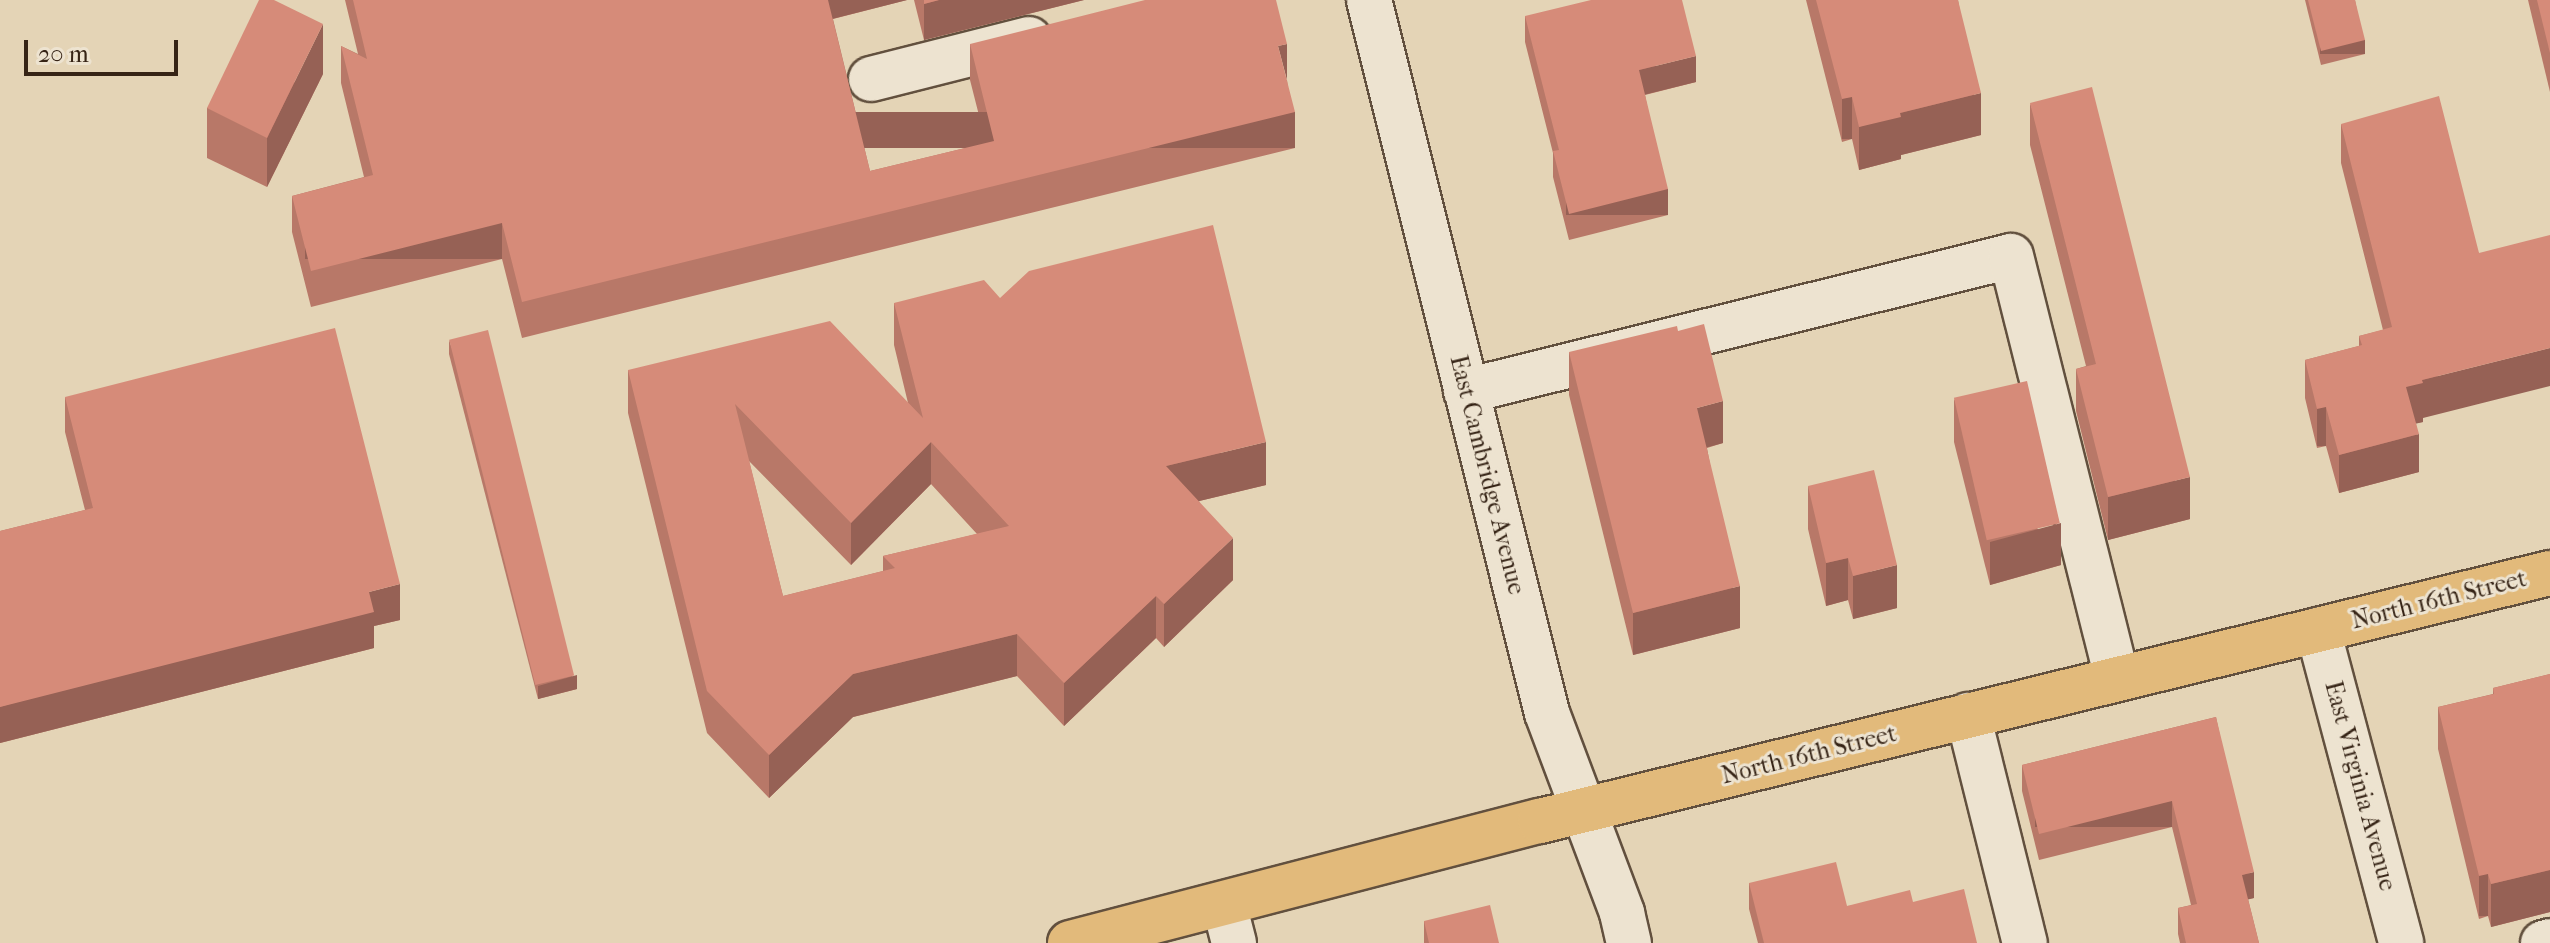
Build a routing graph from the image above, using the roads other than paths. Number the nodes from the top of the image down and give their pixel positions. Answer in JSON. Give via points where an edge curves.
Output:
{"nodes":[{"id":1,"x":1369,"y":0,"type":"edge"},
{"id":2,"x":1066,"y":30,"type":"edge"},
{"id":3,"x":871,"y":79,"type":"dead end"},
{"id":4,"x":1466,"y":391,"type":"junction"},
{"id":5,"x":2550,"y":573,"type":"edge"},
{"id":6,"x":2318,"y":630,"type":"junction"},
{"id":7,"x":2117,"y":679,"type":"junction"},
{"id":8,"x":1968,"y":715,"type":"junction"},
{"id":9,"x":1582,"y":811,"type":"junction"},
{"id":10,"x":1229,"y":923,"type":"edge"},
{"id":11,"x":2550,"y":941,"type":"edge"},
{"id":12,"x":1070,"y":943,"type":"edge"},
{"id":13,"x":1629,"y":943,"type":"edge"},
{"id":14,"x":2025,"y":943,"type":"edge"},
{"id":15,"x":2401,"y":943,"type":"edge"},
{"id":16,"x":2543,"y":943,"type":"edge"}],
"edges":[{"from":1,"to":4,"type":"street","name":"East Cambridge Avenue"},
{"from":2,"to":3,"type":"street"},
{"from":4,"to":7,"type":"street","via":[[2011,256]]},
{"from":4,"to":9,"type":"street","name":"East Cambridge Avenue","via":[[1547,713]]},
{"from":5,"to":6,"type":"main road","name":"North 16th Street"},
{"from":6,"to":7,"type":"main road","name":"North 16th Street"},
{"from":6,"to":15,"type":"street","name":"East Virginia Avenue"},
{"from":7,"to":8,"type":"main road","name":"North 16th Street"},
{"from":8,"to":9,"type":"main road","name":"North 16th Street"},
{"from":8,"to":14,"type":"street"},
{"from":9,"to":10,"type":"main road","name":"North 16th Street"},
{"from":9,"to":13,"type":"street","name":"East Cambridge Avenue"},
{"from":10,"to":12,"type":"main road","name":"North 16th Street"},
{"from":11,"to":16,"type":"street"}]}
